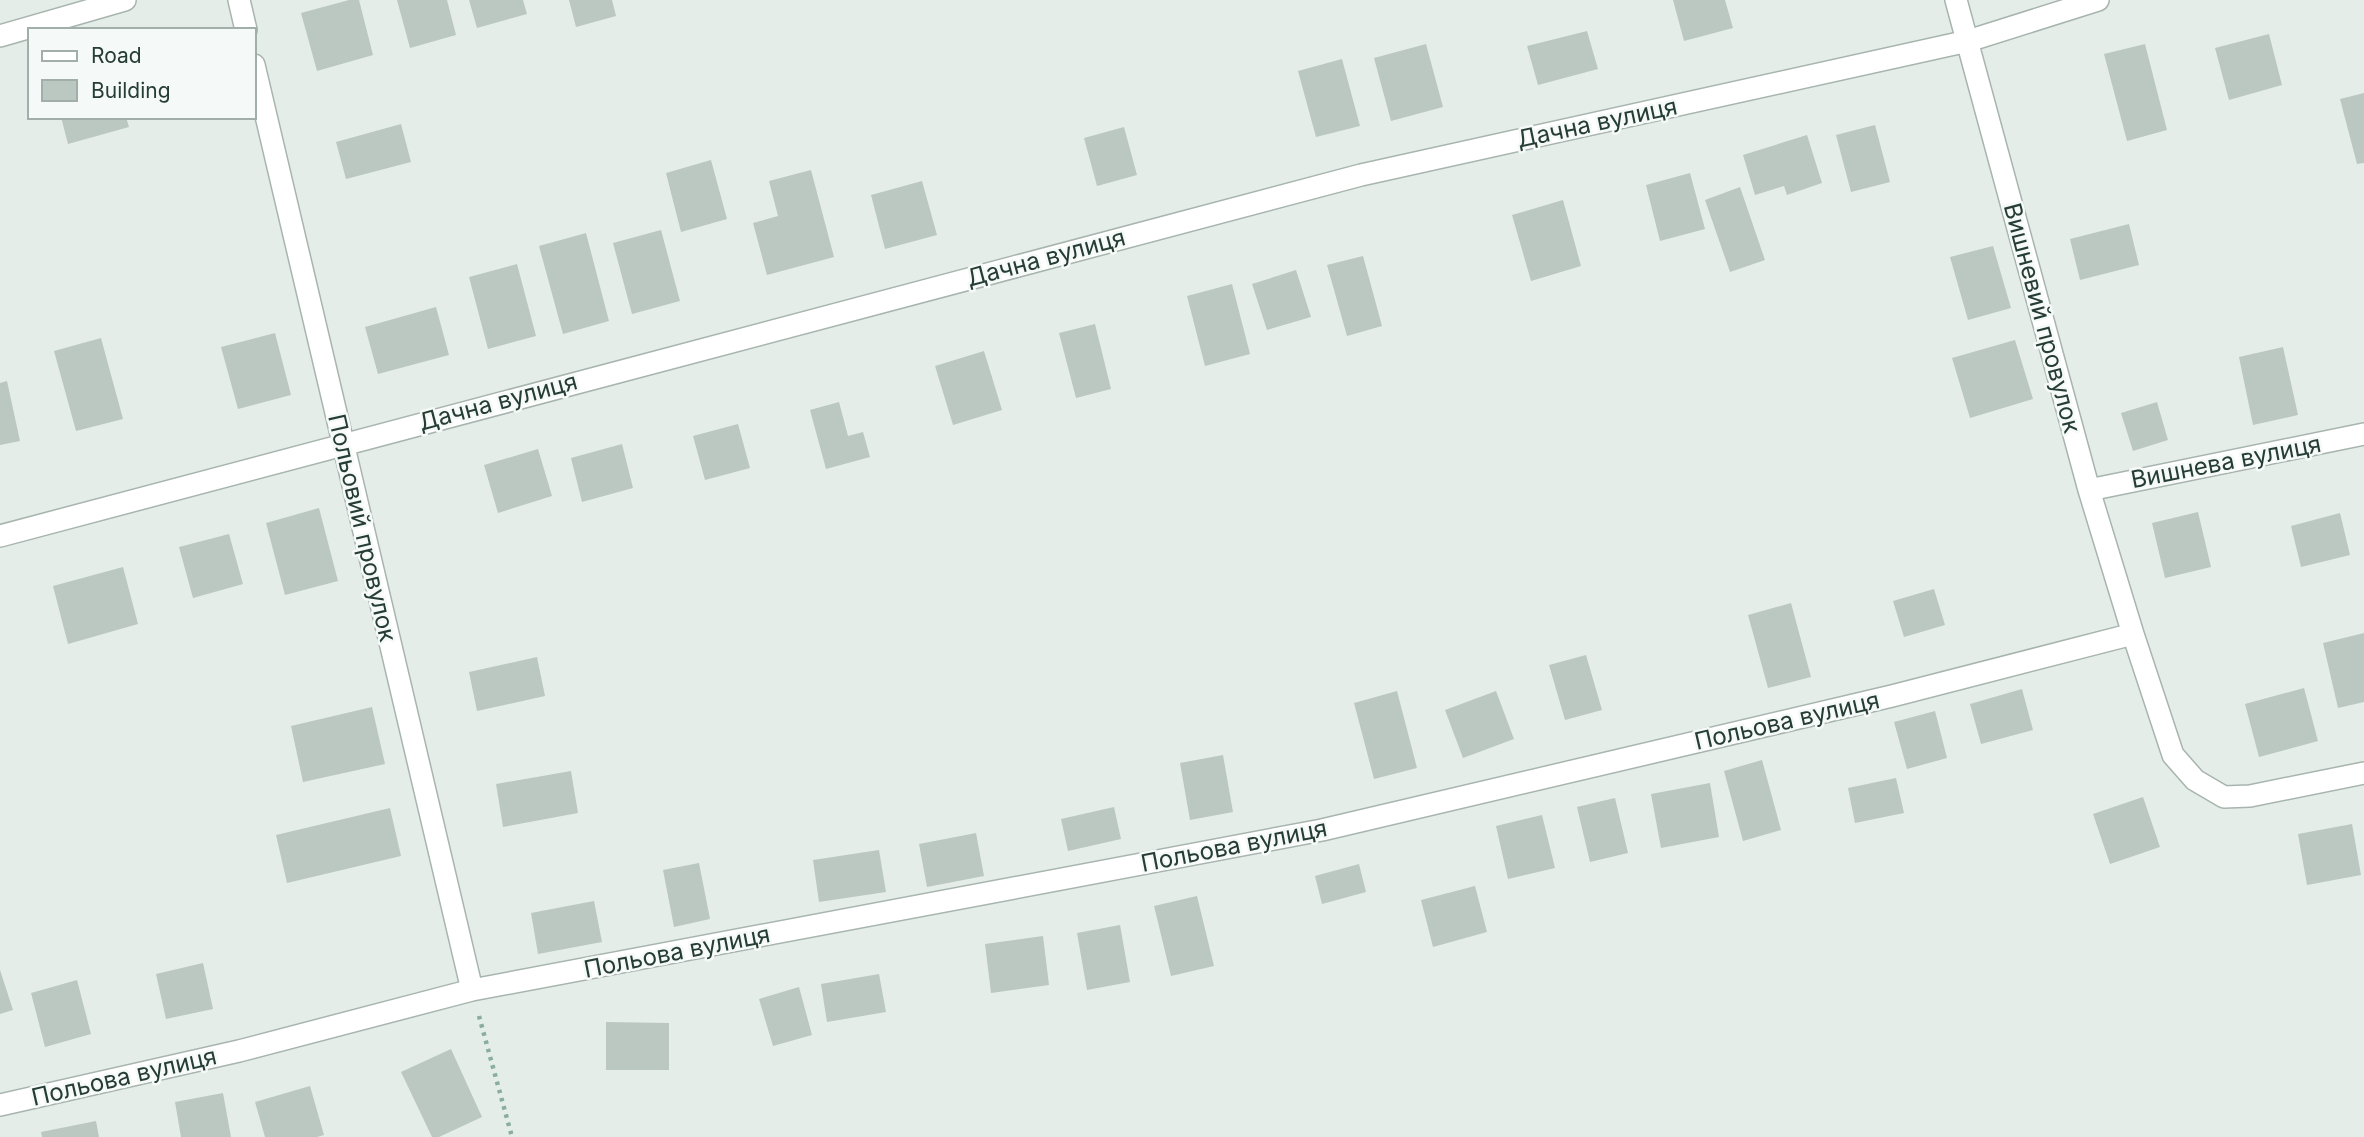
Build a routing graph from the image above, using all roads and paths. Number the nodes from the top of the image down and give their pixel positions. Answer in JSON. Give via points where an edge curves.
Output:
{"nodes":[{"id":1,"x":125,"y":0,"type":"edge"},
{"id":2,"x":239,"y":0,"type":"edge"},
{"id":3,"x":1956,"y":0,"type":"edge"},
{"id":4,"x":2098,"y":0,"type":"edge"},
{"id":5,"x":246,"y":28,"type":"edge"},
{"id":6,"x":0,"y":36,"type":"edge"},
{"id":7,"x":1968,"y":41,"type":"junction"},
{"id":8,"x":256,"y":74,"type":"edge"},
{"id":9,"x":2364,"y":434,"type":"edge"},
{"id":10,"x":342,"y":444,"type":"junction"},
{"id":11,"x":2089,"y":490,"type":"junction"},
{"id":12,"x":0,"y":536,"type":"edge"},
{"id":13,"x":2133,"y":634,"type":"junction"},
{"id":14,"x":2364,"y":773,"type":"edge"},
{"id":15,"x":472,"y":990,"type":"junction"},
{"id":16,"x":0,"y":1105,"type":"edge"},
{"id":17,"x":512,"y":1137,"type":"edge"}],
"edges":[{"from":1,"to":6,"type":"street"},
{"from":2,"to":5,"type":"street"},
{"from":3,"to":7,"type":"street","name":"Вишневий провулок"},
{"from":4,"to":7,"type":"street","name":"Дачна вулиця"},
{"from":7,"to":10,"type":"street","name":"Дачна вулиця","via":[[1361,175]]},
{"from":7,"to":11,"type":"street","name":"Вишневий провулок"},
{"from":8,"to":10,"type":"street","name":"Польовий провулок"},
{"from":9,"to":11,"type":"street","name":"Вишнева вулиця"},
{"from":10,"to":12,"type":"street","name":"Дачна вулиця"},
{"from":10,"to":15,"type":"street","name":"Польовий провулок"},
{"from":11,"to":13,"type":"street","name":"Вишневий провулок"},
{"from":13,"to":14,"type":"street","via":[[2173,755],[2194,780],[2224,797],[2250,796]]},
{"from":13,"to":15,"type":"street","name":"Польова вулиця","via":[[1892,696],[1322,830]]},
{"from":15,"to":16,"type":"street","name":"Польова вулиця","via":[[239,1051]]},
{"from":15,"to":17,"type":"path"}]}
